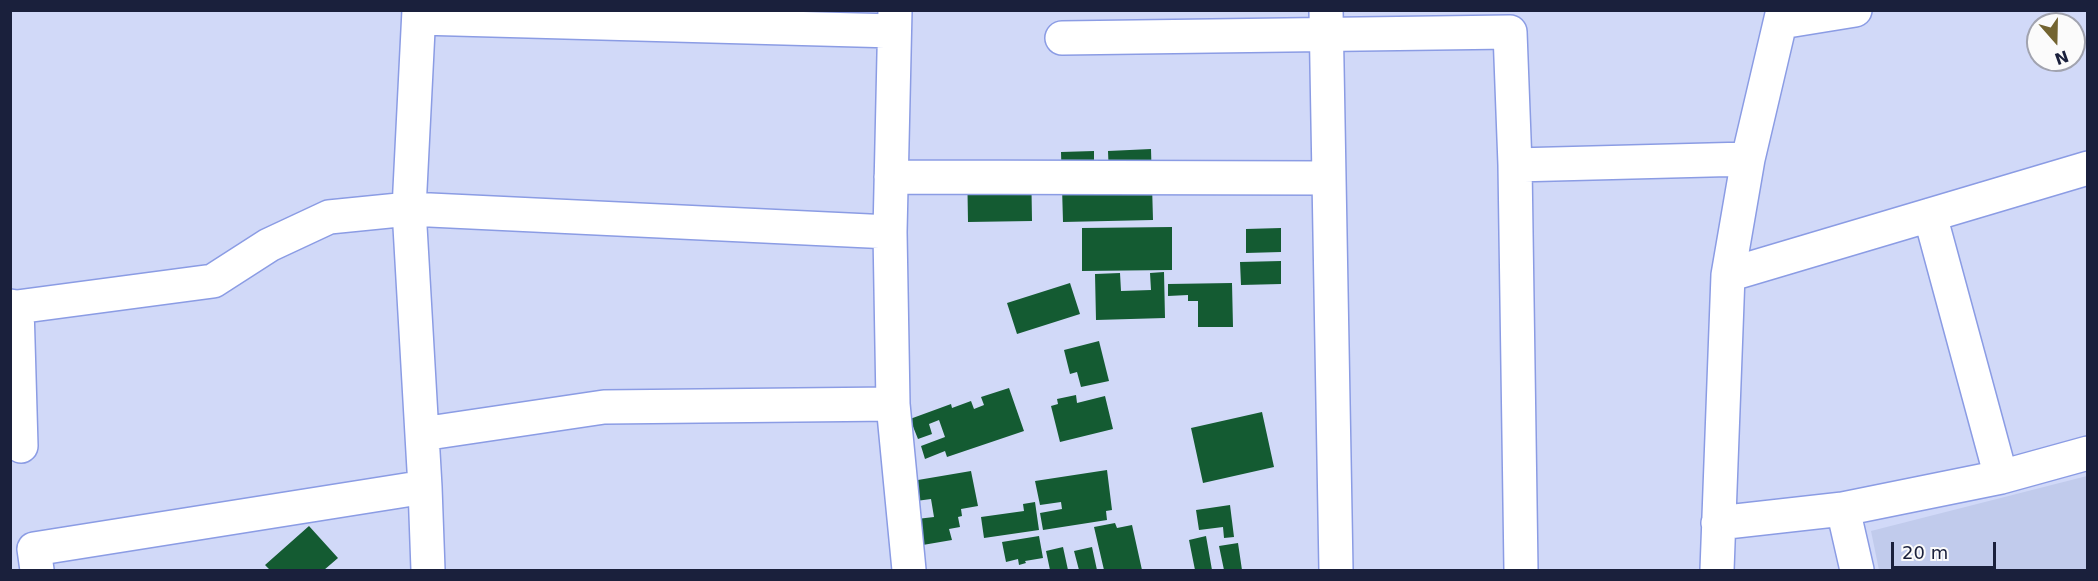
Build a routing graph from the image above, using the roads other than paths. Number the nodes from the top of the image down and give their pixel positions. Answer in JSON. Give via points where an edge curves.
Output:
{"nodes":[{"id":1,"x":1855,"y":10,"type":"edge"},
{"id":2,"x":419,"y":14,"type":"edge"},
{"id":3,"x":1782,"y":16,"type":"edge"},
{"id":4,"x":895,"y":21,"type":"edge"},
{"id":5,"x":1326,"y":23,"type":"edge"},
{"id":6,"x":1062,"y":38,"type":"dead end"},
{"id":7,"x":1748,"y":159,"type":"junction"},
{"id":8,"x":1515,"y":165,"type":"junction"},
{"id":9,"x":2088,"y":168,"type":"edge"},
{"id":10,"x":891,"y":177,"type":"junction"},
{"id":11,"x":1329,"y":178,"type":"junction"},
{"id":12,"x":409,"y":208,"type":"junction"},
{"id":13,"x":1930,"y":215,"type":"junction"},
{"id":14,"x":890,"y":232,"type":"junction"},
{"id":15,"x":1728,"y":274,"type":"junction"},
{"id":16,"x":14,"y":307,"type":"edge"},
{"id":17,"x":893,"y":404,"type":"junction"},
{"id":18,"x":422,"y":434,"type":"junction"},
{"id":19,"x":21,"y":446,"type":"dead end"},
{"id":20,"x":2088,"y":453,"type":"edge"},
{"id":21,"x":2001,"y":477,"type":"junction"},
{"id":22,"x":425,"y":487,"type":"junction"},
{"id":23,"x":1843,"y":509,"type":"junction"},
{"id":24,"x":1719,"y":523,"type":"junction"},
{"id":25,"x":37,"y":570,"type":"edge"},
{"id":26,"x":428,"y":570,"type":"edge"},
{"id":27,"x":909,"y":570,"type":"edge"},
{"id":28,"x":1336,"y":570,"type":"edge"},
{"id":29,"x":1521,"y":570,"type":"edge"},
{"id":30,"x":1717,"y":570,"type":"edge"},
{"id":31,"x":1857,"y":570,"type":"edge"}],
"edges":[{"from":1,"to":3,"type":"street"},
{"from":2,"to":4,"type":"street"},
{"from":2,"to":12,"type":"street"},
{"from":3,"to":7,"type":"street"},
{"from":4,"to":10,"type":"street"},
{"from":5,"to":6,"type":"street"},
{"from":5,"to":8,"type":"street","via":[[1510,32]]},
{"from":5,"to":11,"type":"street"},
{"from":7,"to":8,"type":"street"},
{"from":7,"to":15,"type":"street"},
{"from":8,"to":29,"type":"street"},
{"from":9,"to":13,"type":"street"},
{"from":10,"to":11,"type":"street"},
{"from":10,"to":14,"type":"street"},
{"from":11,"to":28,"type":"street"},
{"from":12,"to":14,"type":"street"},
{"from":12,"to":16,"type":"street","via":[[329,217],[269,245],[213,280]]},
{"from":12,"to":18,"type":"street"},
{"from":13,"to":15,"type":"street"},
{"from":13,"to":21,"type":"street"},
{"from":14,"to":17,"type":"street"},
{"from":15,"to":24,"type":"street"},
{"from":16,"to":19,"type":"street"},
{"from":17,"to":18,"type":"street","via":[[604,407]]},
{"from":17,"to":27,"type":"street"},
{"from":18,"to":22,"type":"street"},
{"from":20,"to":21,"type":"street"},
{"from":21,"to":23,"type":"street"},
{"from":22,"to":25,"type":"street","via":[[33,549]]},
{"from":22,"to":26,"type":"street"},
{"from":23,"to":24,"type":"street"},
{"from":23,"to":31,"type":"street"},
{"from":24,"to":30,"type":"street"}]}
